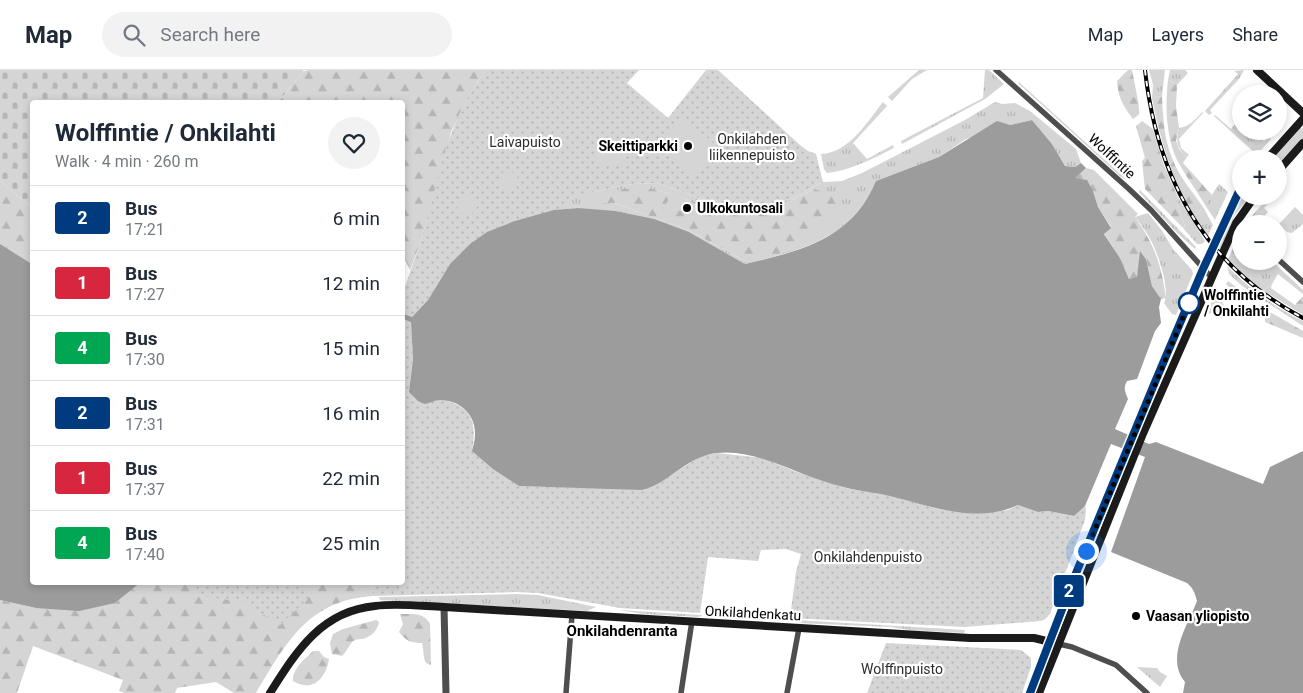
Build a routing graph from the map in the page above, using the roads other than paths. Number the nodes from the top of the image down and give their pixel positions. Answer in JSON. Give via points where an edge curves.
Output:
{"nodes":[{"id":1,"x":996,"y":70,"type":"edge"},
{"id":2,"x":1257,"y":70,"type":"edge"},
{"id":3,"x":1303,"y":112,"type":"edge"},
{"id":4,"x":1303,"y":119,"type":"edge"},
{"id":5,"x":1303,"y":143,"type":"edge"},
{"id":6,"x":1275,"y":150,"type":"edge"},
{"id":7,"x":1287,"y":161,"type":"edge"},
{"id":8,"x":1233,"y":205,"type":"edge"},
{"id":9,"x":1232,"y":239,"type":"edge"},
{"id":10,"x":1287,"y":267,"type":"edge"},
{"id":11,"x":1203,"y":269,"type":"junction"},
{"id":12,"x":1212,"y":278,"type":"junction"},
{"id":13,"x":1303,"y":282,"type":"edge"},
{"id":14,"x":1138,"y":434,"type":"junction"},
{"id":15,"x":1130,"y":456,"type":"junction"},
{"id":16,"x":444,"y":607,"type":"junction"},
{"id":17,"x":572,"y":615,"type":"junction"},
{"id":18,"x":692,"y":621,"type":"junction"},
{"id":19,"x":799,"y":628,"type":"junction"},
{"id":20,"x":1050,"y":642,"type":"junction"},
{"id":21,"x":1060,"y":644,"type":"junction"},
{"id":22,"x":270,"y":693,"type":"edge"},
{"id":23,"x":446,"y":693,"type":"edge"},
{"id":24,"x":566,"y":693,"type":"edge"},
{"id":25,"x":681,"y":693,"type":"edge"},
{"id":26,"x":787,"y":693,"type":"edge"},
{"id":27,"x":1030,"y":693,"type":"edge"},
{"id":28,"x":1039,"y":693,"type":"edge"},
{"id":29,"x":1147,"y":693,"type":"edge"}],
"edges":[{"from":1,"to":11,"type":"street","name":"Wolffintie","via":[[1134,194]]},
{"from":2,"to":3,"type":"main road"},
{"from":4,"to":6,"type":"main road"},
{"from":5,"to":7,"type":"main road"},
{"from":8,"to":11,"type":"main road"},
{"from":9,"to":12,"type":"main road"},
{"from":10,"to":13,"type":"street"},
{"from":11,"to":12,"type":"street","name":"Wolffintie"},
{"from":11,"to":14,"type":"main road"},
{"from":12,"to":14,"type":"main road"},
{"from":14,"to":15,"type":"main road"},
{"from":15,"to":20,"type":"main road"},
{"from":15,"to":21,"type":"main road"},
{"from":16,"to":17,"type":"main road","name":"Onkilahdenkatu"},
{"from":16,"to":22,"type":"main road","name":"Onkilahdenkatu","via":[[363,607],[334,619],[305,641]]},
{"from":16,"to":23,"type":"street"},
{"from":17,"to":18,"type":"main road","name":"Onkilahdenkatu"},
{"from":17,"to":24,"type":"street"},
{"from":18,"to":19,"type":"main road","name":"Onkilahdenkatu"},
{"from":18,"to":25,"type":"street"},
{"from":19,"to":20,"type":"main road","name":"Onkilahdenkatu","via":[[970,638],[1034,638]]},
{"from":19,"to":26,"type":"street"},
{"from":20,"to":21,"type":"main road","name":"Onkilahdenkatu"},
{"from":20,"to":27,"type":"main road"},
{"from":21,"to":28,"type":"main road"},
{"from":21,"to":29,"type":"street","via":[[1116,665]]}]}
